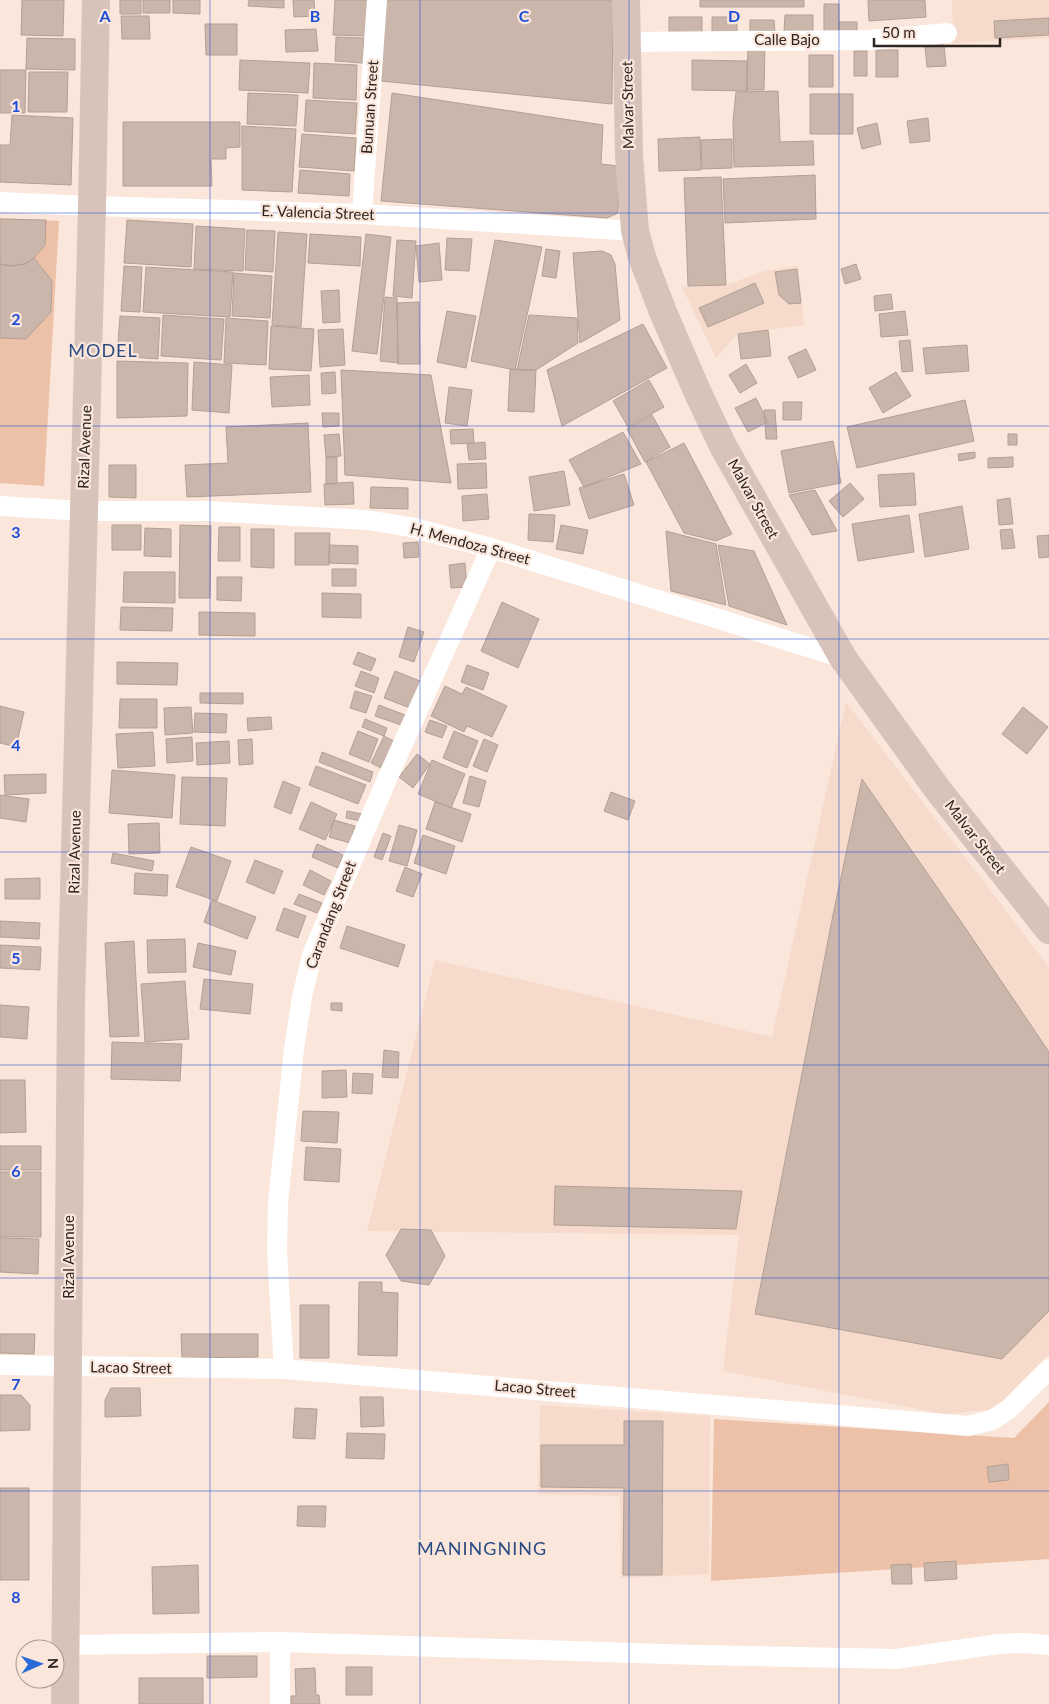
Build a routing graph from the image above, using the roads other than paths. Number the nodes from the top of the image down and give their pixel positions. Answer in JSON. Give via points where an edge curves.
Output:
{"nodes":[{"id":1,"x":96,"y":0,"type":"edge"},
{"id":2,"x":377,"y":0,"type":"edge"},
{"id":3,"x":626,"y":0,"type":"edge"},
{"id":4,"x":947,"y":33,"type":"dead end"},
{"id":5,"x":627,"y":42,"type":"junction"},
{"id":6,"x":0,"y":202,"type":"edge"},
{"id":7,"x":92,"y":206,"type":"junction"},
{"id":8,"x":362,"y":214,"type":"junction"},
{"id":9,"x":635,"y":231,"type":"junction"},
{"id":10,"x":0,"y":506,"type":"edge"},
{"id":11,"x":83,"y":511,"type":"junction"},
{"id":12,"x":492,"y":548,"type":"junction"},
{"id":13,"x":843,"y":658,"type":"junction"},
{"id":14,"x":1049,"y":930,"type":"edge"},
{"id":15,"x":0,"y":1364,"type":"edge"},
{"id":16,"x":69,"y":1366,"type":"junction"},
{"id":17,"x":284,"y":1369,"type":"junction"},
{"id":18,"x":1049,"y":1369,"type":"edge"},
{"id":19,"x":280,"y":1642,"type":"junction"},
{"id":20,"x":66,"y":1645,"type":"junction"},
{"id":21,"x":1049,"y":1645,"type":"edge"},
{"id":22,"x":65,"y":1704,"type":"edge"},
{"id":23,"x":280,"y":1704,"type":"edge"}],
"edges":[{"from":1,"to":7,"type":"main road","name":"Rizal Avenue"},
{"from":2,"to":8,"type":"street","name":"Bunuan Street"},
{"from":3,"to":5,"type":"main road","name":"Malvar Street"},
{"from":4,"to":5,"type":"street","name":"Calle Bajo","via":[[870,40]]},
{"from":5,"to":9,"type":"main road","name":"Malvar Street","via":[[629,156]]},
{"from":6,"to":7,"type":"street","name":"E. Valencia Street"},
{"from":7,"to":8,"type":"street","name":"E. Valencia Street"},
{"from":7,"to":11,"type":"main road","name":"Rizal Avenue"},
{"from":8,"to":9,"type":"street","name":"E. Valencia Street"},
{"from":9,"to":13,"type":"main road","name":"Malvar Street","via":[[663,312],[723,446]]},
{"from":10,"to":11,"type":"street","name":"H. Mendoza Street"},
{"from":11,"to":12,"type":"street","name":"H. Mendoza Street","via":[[206,512],[367,520]]},
{"from":11,"to":16,"type":"main road","name":"Rizal Avenue","via":[[71,1003]]},
{"from":12,"to":13,"type":"street","name":"H. Mendoza Street"},
{"from":12,"to":17,"type":"street","name":"Carandang Street","via":[[386,779],[312,955],[297,1032],[278,1202]]},
{"from":13,"to":14,"type":"main road","name":"Malvar Street","via":[[938,790]]},
{"from":15,"to":16,"type":"street","name":"Lacao Street"},
{"from":16,"to":17,"type":"street","name":"Lacao Street"},
{"from":16,"to":20,"type":"main road","name":"Rizal Avenue"},
{"from":17,"to":18,"type":"street","name":"Lacao Street","via":[[968,1426],[992,1420],[1009,1409]]},
{"from":19,"to":20,"type":"street"},
{"from":19,"to":21,"type":"street","via":[[896,1659],[1020,1643]]},
{"from":19,"to":23,"type":"street"},
{"from":20,"to":22,"type":"main road","name":"Rizal Avenue"}]}
